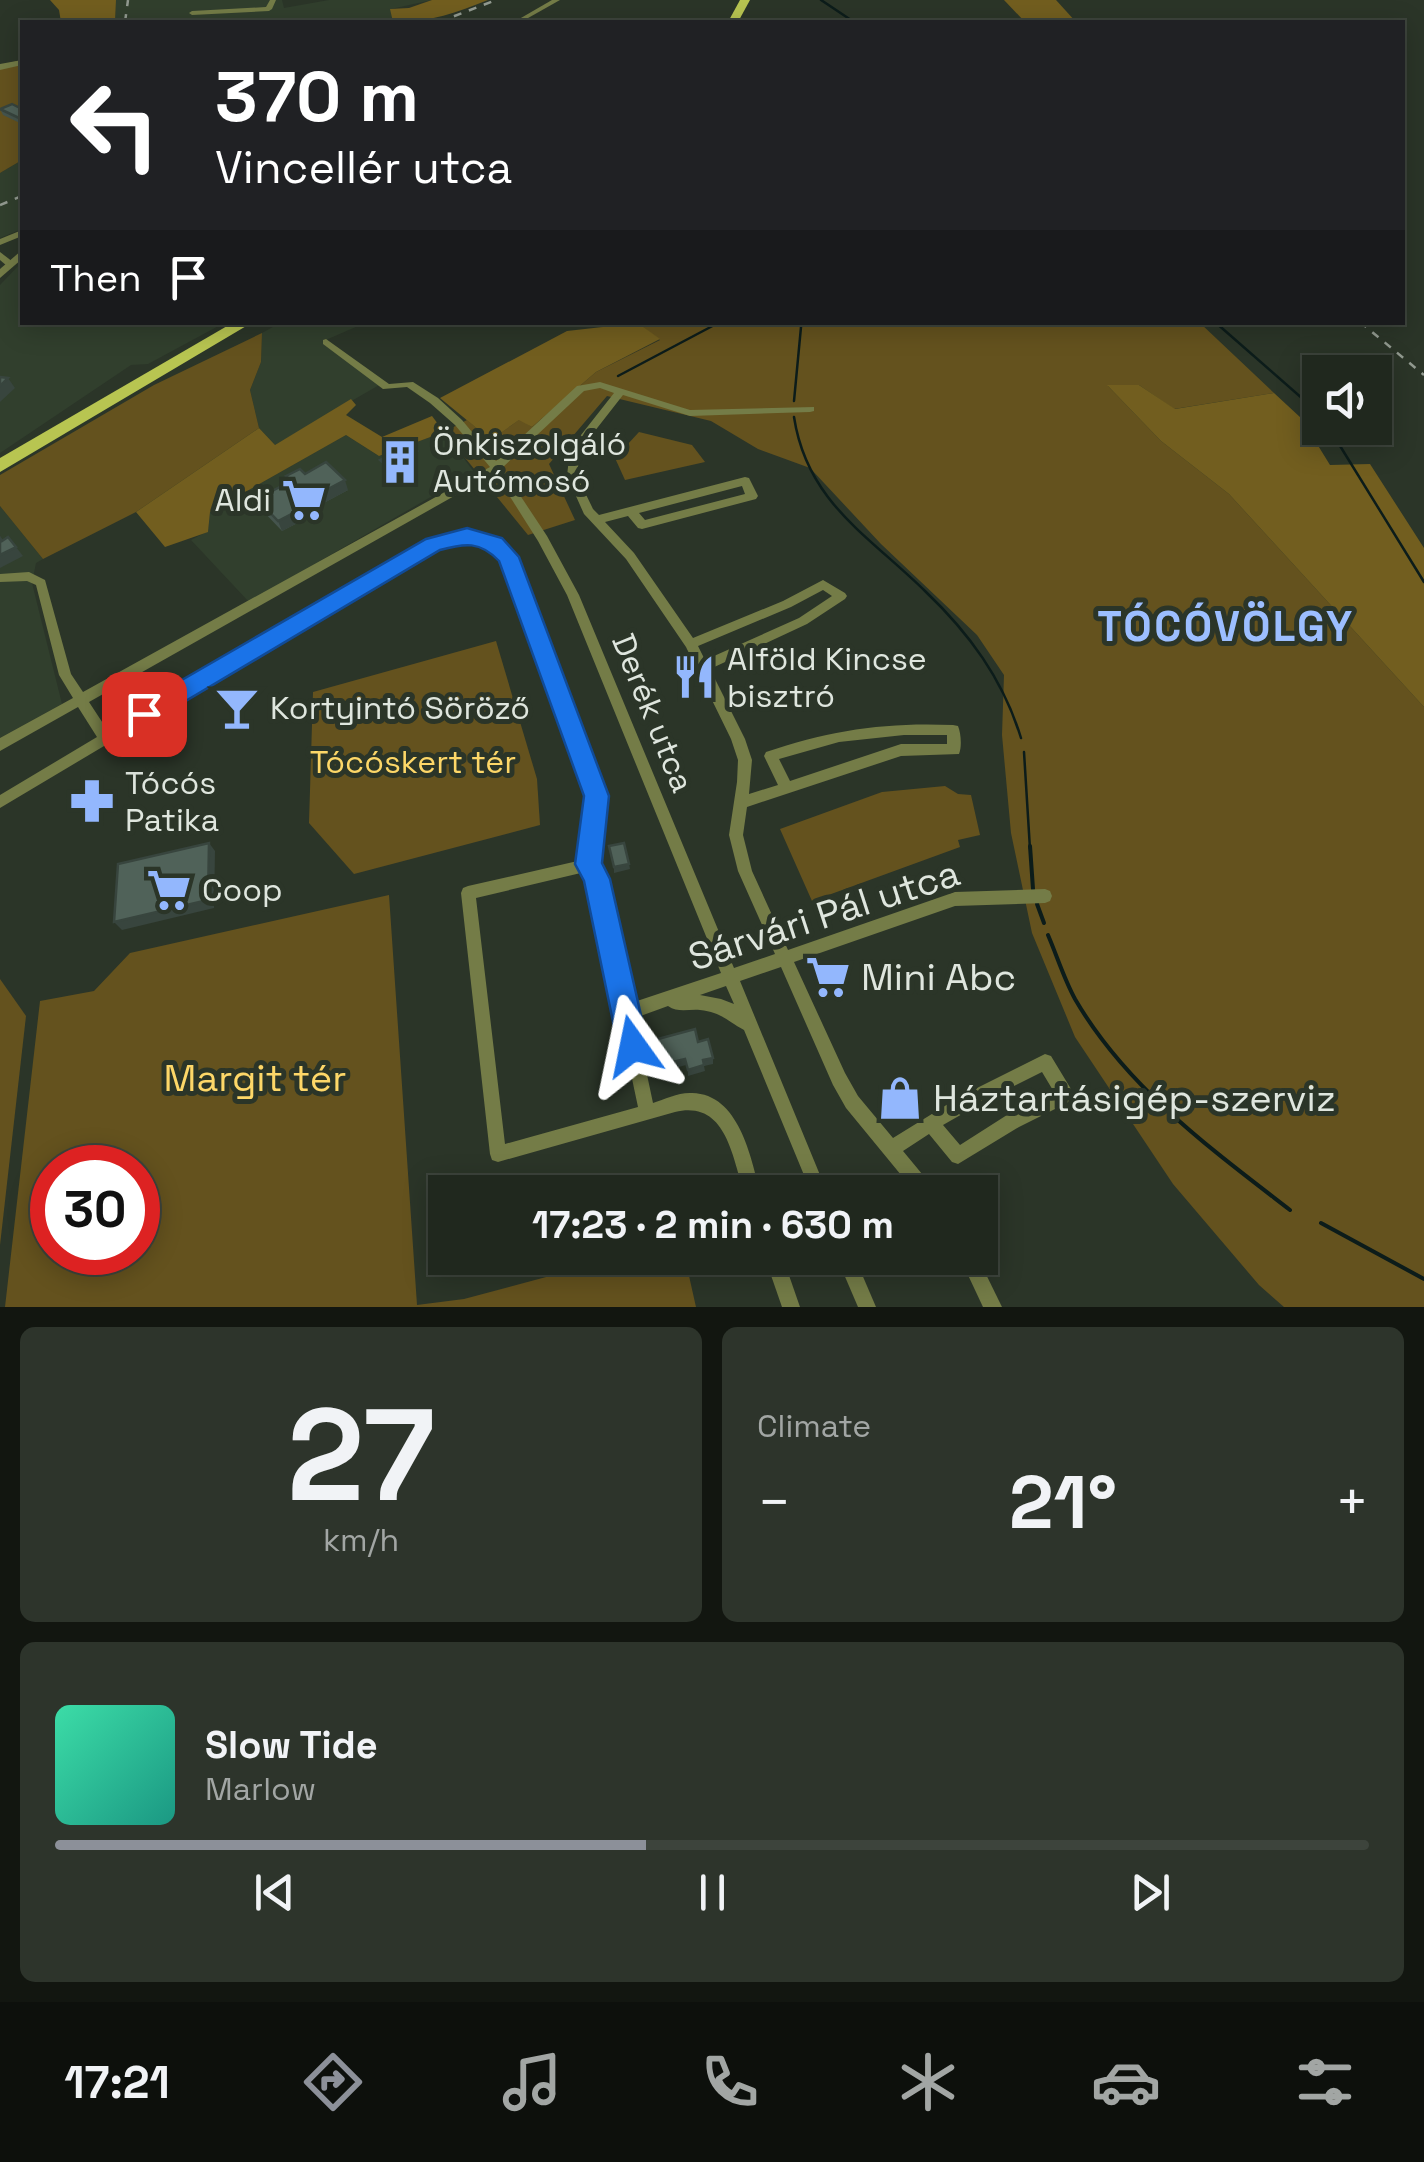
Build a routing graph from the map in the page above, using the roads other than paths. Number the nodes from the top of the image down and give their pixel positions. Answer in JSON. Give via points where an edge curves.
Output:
{"nodes":[{"id":1,"x":195,"y":0,"type":"edge"},
{"id":2,"x":273,"y":0,"type":"edge"},
{"id":3,"x":557,"y":0,"type":"edge"},
{"id":4,"x":190,"y":18,"type":"edge"},
{"id":5,"x":521,"y":20,"type":"edge"},
{"id":6,"x":5,"y":260,"type":"edge"},
{"id":7,"x":0,"y":275,"type":"edge"},
{"id":8,"x":241,"y":325,"type":"edge"},
{"id":9,"x":326,"y":342,"type":"dead end"},
{"id":10,"x":619,"y":393,"type":"junction"},
{"id":11,"x":810,"y":409,"type":"dead end"},
{"id":12,"x":0,"y":466,"type":"edge"},
{"id":13,"x":494,"y":469,"type":"junction"},
{"id":14,"x":630,"y":511,"type":"junction"},
{"id":15,"x":597,"y":520,"type":"junction"},
{"id":16,"x":0,"y":578,"type":"edge"},
{"id":17,"x":691,"y":644,"type":"junction"},
{"id":18,"x":703,"y":666,"type":"junction"},
{"id":19,"x":79,"y":701,"type":"junction"},
{"id":20,"x":104,"y":737,"type":"junction"},
{"id":21,"x":0,"y":746,"type":"edge"},
{"id":22,"x":786,"y":788,"type":"junction"},
{"id":23,"x":0,"y":802,"type":"edge"},
{"id":24,"x":741,"y":803,"type":"junction"},
{"id":25,"x":588,"y":864,"type":"junction"},
{"id":26,"x":1045,"y":896,"type":"dead end"},
{"id":27,"x":785,"y":960,"type":"junction"},
{"id":28,"x":730,"y":980,"type":"junction"},
{"id":29,"x":648,"y":1006,"type":"junction"},
{"id":30,"x":626,"y":1013,"type":"junction"},
{"id":31,"x":752,"y":1030,"type":"junction"},
{"id":32,"x":647,"y":1113,"type":"junction"},
{"id":33,"x":930,"y":1123,"type":"junction"},
{"id":34,"x":892,"y":1149,"type":"junction"},
{"id":35,"x":746,"y":1175,"type":"edge"},
{"id":36,"x":812,"y":1175,"type":"edge"},
{"id":37,"x":913,"y":1175,"type":"edge"},
{"id":38,"x":780,"y":1275,"type":"edge"},
{"id":39,"x":853,"y":1275,"type":"edge"},
{"id":40,"x":977,"y":1275,"type":"edge"},
{"id":41,"x":791,"y":1307,"type":"edge"},
{"id":42,"x":867,"y":1307,"type":"edge"},
{"id":43,"x":993,"y":1307,"type":"edge"}],
"edges":[{"from":1,"to":4,"type":"street"},
{"from":2,"to":4,"type":"street","via":[[268,10]]},
{"from":3,"to":5,"type":"street"},
{"from":6,"to":7,"type":"street"},
{"from":8,"to":12,"type":"main road"},
{"from":9,"to":13,"type":"street","name":"Derék utca","via":[[388,386],[414,386]]},
{"from":10,"to":11,"type":"street","via":[[690,414]]},
{"from":10,"to":13,"type":"street","via":[[581,388]]},
{"from":10,"to":15,"type":"street","name":"Derék utca","via":[[570,462]]},
{"from":13,"to":19,"type":"street"},
{"from":13,"to":28,"type":"street","name":"Derék utca","via":[[534,522],[573,595]]},
{"from":14,"to":14,"type":"street","via":[[744,481],[752,496],[642,525]]},
{"from":14,"to":15,"type":"street"},
{"from":15,"to":17,"type":"street","name":"Derék utca"},
{"from":16,"to":19,"type":"street","via":[[28,576],[41,584],[65,675]]},
{"from":17,"to":18,"type":"street","name":"Derék utca"},
{"from":17,"to":18,"type":"street","name":"Derék utca","via":[[823,584],[841,596],[803,621]]},
{"from":18,"to":24,"type":"street","name":"Derék utca","via":[[744,760]]},
{"from":19,"to":20,"type":"street"},
{"from":19,"to":21,"type":"street"},
{"from":20,"to":23,"type":"street"},
{"from":20,"to":25,"type":"street","via":[[434,544],[478,536],[508,557],[597,796]]},
{"from":22,"to":22,"type":"street","name":"Derék utca","via":[[900,750],[954,750],[953,730],[894,726],[829,736],[771,756]]},
{"from":22,"to":24,"type":"street","name":"Derék utca"},
{"from":24,"to":27,"type":"street","name":"Derék utca","via":[[736,835],[745,871]]},
{"from":25,"to":30,"type":"street"},
{"from":25,"to":32,"type":"street","via":[[468,893],[498,1154]]},
{"from":26,"to":27,"type":"street","name":"Sárvári Pál utca","via":[[955,899]]},
{"from":27,"to":28,"type":"street","name":"Sárvári Pál utca"},
{"from":27,"to":34,"type":"street","name":"Derék utca","via":[[839,1079]]},
{"from":28,"to":29,"type":"street","name":"Sárvári Pál utca"},
{"from":28,"to":31,"type":"street","name":"Derék utca"},
{"from":29,"to":30,"type":"street","name":"Sárvári Pál utca"},
{"from":29,"to":31,"type":"street","via":[[713,1004]]},
{"from":30,"to":32,"type":"street"},
{"from":31,"to":36,"type":"street","name":"Derék utca"},
{"from":32,"to":35,"type":"street","via":[[694,1100],[714,1106]]},
{"from":33,"to":33,"type":"street","via":[[1045,1062],[1065,1095],[958,1156]]},
{"from":33,"to":34,"type":"street"},
{"from":34,"to":37,"type":"street","name":"Derék utca"},
{"from":38,"to":41,"type":"street"},
{"from":39,"to":42,"type":"street"},
{"from":40,"to":43,"type":"street"}]}
